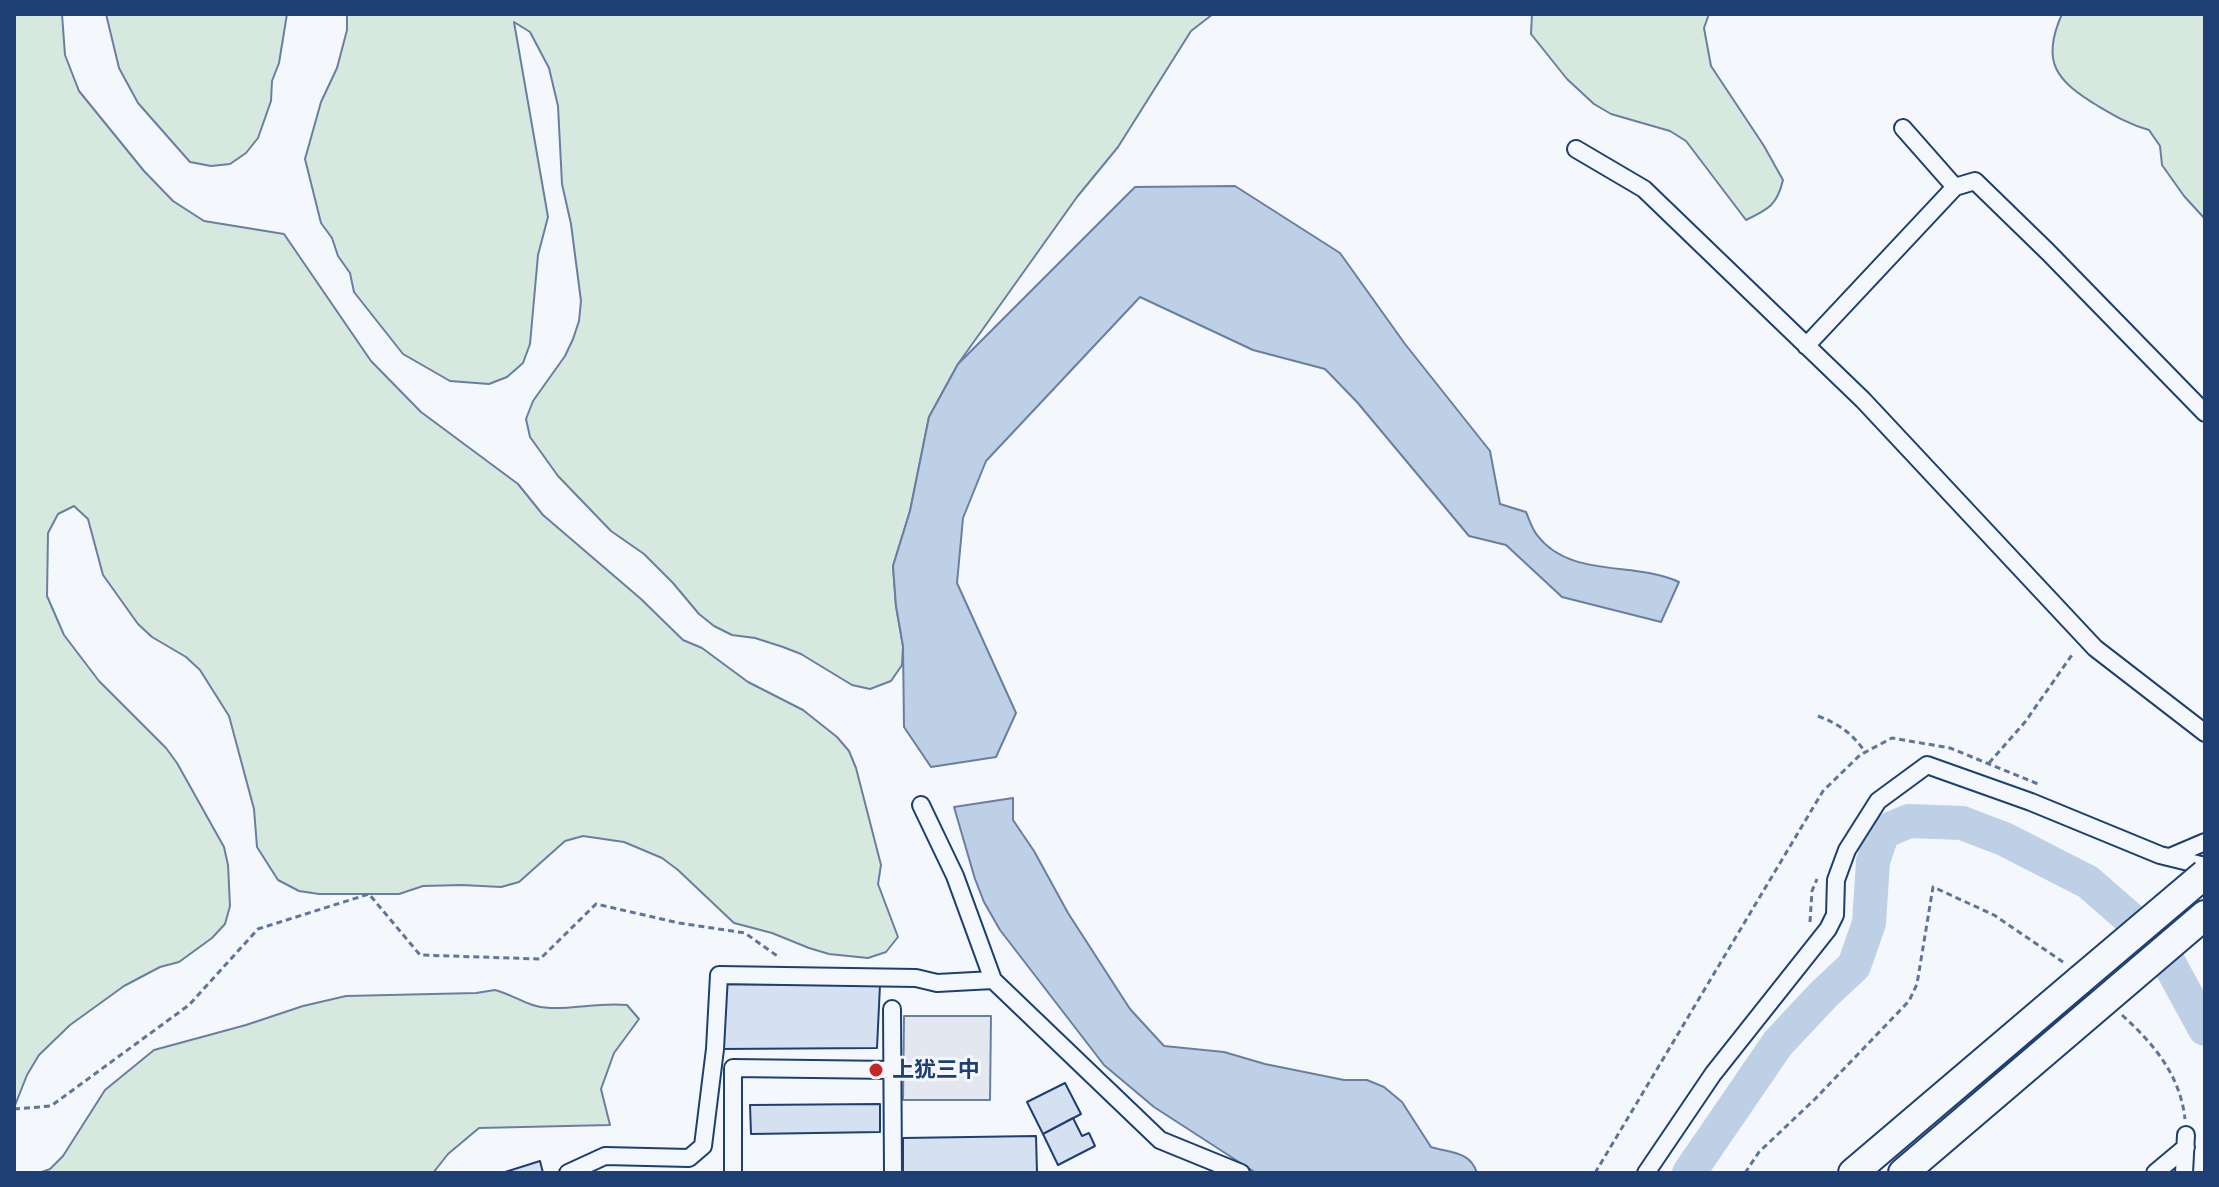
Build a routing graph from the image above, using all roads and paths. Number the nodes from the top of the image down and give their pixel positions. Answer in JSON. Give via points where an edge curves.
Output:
{"nodes":[{"id":1,"x":1903,"y":128,"type":"dead end"},
{"id":2,"x":1576,"y":149,"type":"dead end"},
{"id":3,"x":1955,"y":187,"type":"junction"},
{"id":4,"x":1806,"y":346,"type":"junction"},
{"id":5,"x":2205,"y":413,"type":"edge"},
{"id":6,"x":2084,"y":636,"type":"junction"},
{"id":7,"x":1818,"y":716,"type":"dead end"},
{"id":8,"x":2205,"y":733,"type":"edge"},
{"id":9,"x":1865,"y":752,"type":"dead end"},
{"id":10,"x":1989,"y":763,"type":"dead end"},
{"id":11,"x":921,"y":805,"type":"dead end"},
{"id":12,"x":2205,"y":842,"type":"edge"},
{"id":13,"x":2172,"y":856,"type":"junction"},
{"id":14,"x":2205,"y":866,"type":"edge"},
{"id":15,"x":1821,"y":868,"type":"dead end"},
{"id":16,"x":2205,"y":874,"type":"edge"},
{"id":17,"x":1933,"y":887,"type":"dead end"},
{"id":18,"x":2205,"y":915,"type":"edge"},
{"id":19,"x":1805,"y":931,"type":"dead end"},
{"id":20,"x":805,"y":976,"type":"junction"},
{"id":21,"x":993,"y":980,"type":"junction"},
{"id":22,"x":892,"y":1009,"type":"dead end"},
{"id":23,"x":892,"y":1070,"type":"junction"},
{"id":24,"x":14,"y":1109,"type":"edge"},
{"id":25,"x":568,"y":1173,"type":"edge"},
{"id":26,"x":733,"y":1173,"type":"edge"},
{"id":27,"x":893,"y":1173,"type":"edge"},
{"id":28,"x":1241,"y":1173,"type":"edge"},
{"id":29,"x":1646,"y":1173,"type":"edge"},
{"id":30,"x":1745,"y":1173,"type":"edge"},
{"id":31,"x":1853,"y":1173,"type":"edge"},
{"id":32,"x":1903,"y":1173,"type":"edge"},
{"id":33,"x":2155,"y":1173,"type":"edge"},
{"id":34,"x":2184,"y":1173,"type":"edge"}],
"edges":[{"from":1,"to":3,"type":"street"},
{"from":2,"to":4,"type":"street","via":[[1644,189]]},
{"from":3,"to":4,"type":"street"},
{"from":3,"to":5,"type":"street","via":[[1975,181]]},
{"from":4,"to":6,"type":"street"},
{"from":6,"to":8,"type":"street"},
{"from":6,"to":10,"type":"path","via":[[2025,722]]},
{"from":7,"to":9,"type":"path","via":[[1837,723]]},
{"from":11,"to":21,"type":"street","via":[[955,876]]},
{"from":12,"to":13,"type":"street"},
{"from":13,"to":14,"type":"street"},
{"from":13,"to":29,"type":"street","via":[[1927,765],[1878,801],[1847,850],[1828,929],[1713,1074]]},
{"from":15,"to":19,"type":"path"},
{"from":16,"to":31,"type":"highway","bridge":true},
{"from":17,"to":30,"type":"path","via":[[1917,984],[1909,1001],[1759,1152]]},
{"from":18,"to":32,"type":"highway"},
{"from":20,"to":21,"type":"street","via":[[937,983]]},
{"from":20,"to":24,"type":"path","via":[[745,933],[596,904],[540,959],[420,955],[369,894],[258,929],[189,1005],[51,1106]]},
{"from":20,"to":25,"type":"street","via":[[719,975],[703,1146],[689,1158],[605,1156]]},
{"from":21,"to":28,"type":"street","via":[[1160,1140]]},
{"from":22,"to":23,"type":"street"},
{"from":23,"to":26,"type":"street","via":[[733,1068]]},
{"from":23,"to":27,"type":"street"},
{"from":33,"to":34,"type":"street","via":[[2186,1141]]}]}
